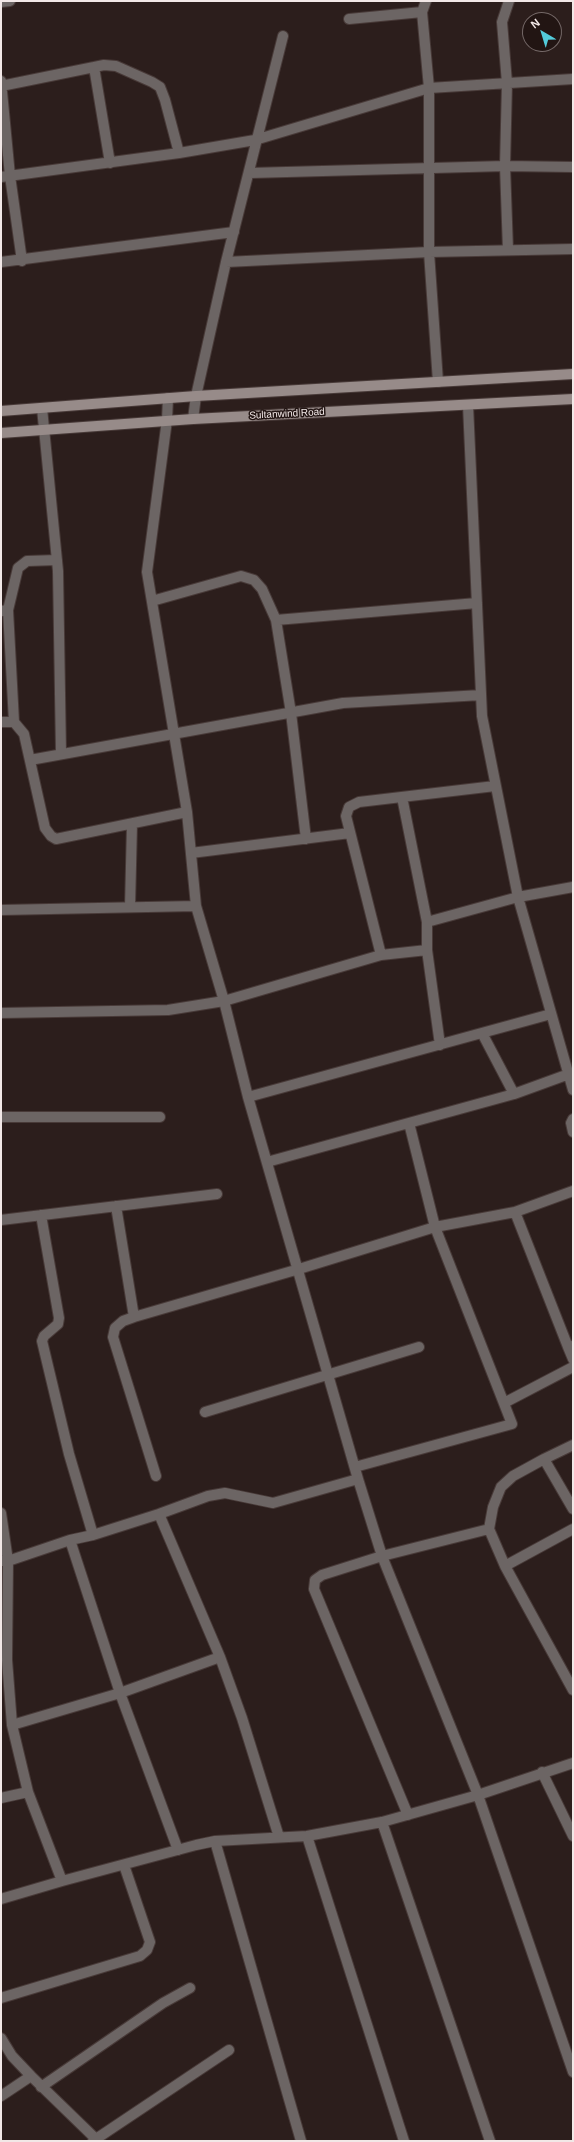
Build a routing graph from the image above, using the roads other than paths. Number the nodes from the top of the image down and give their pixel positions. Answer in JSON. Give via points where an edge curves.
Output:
{"nodes":[{"id":1,"x":10,"y":1,"type":"edge"},
{"id":2,"x":426,"y":1,"type":"edge"},
{"id":3,"x":508,"y":1,"type":"edge"},
{"id":4,"x":1,"y":2,"type":"edge"},
{"id":5,"x":422,"y":12,"type":"junction"},
{"id":6,"x":348,"y":19,"type":"dead end"},
{"id":7,"x":283,"y":36,"type":"dead end"},
{"id":8,"x":94,"y":67,"type":"junction"},
{"id":9,"x":573,"y":79,"type":"edge"},
{"id":10,"x":1,"y":81,"type":"edge"},
{"id":11,"x":507,"y":83,"type":"junction"},
{"id":12,"x":1,"y":86,"type":"edge"},
{"id":13,"x":429,"y":88,"type":"junction"},
{"id":14,"x":255,"y":140,"type":"junction"},
{"id":15,"x":179,"y":153,"type":"junction"},
{"id":16,"x":110,"y":163,"type":"junction"},
{"id":17,"x":505,"y":166,"type":"junction"},
{"id":18,"x":573,"y":167,"type":"edge"},
{"id":19,"x":429,"y":169,"type":"junction"},
{"id":20,"x":250,"y":173,"type":"junction"},
{"id":21,"x":6,"y":177,"type":"edge"},
{"id":22,"x":234,"y":232,"type":"junction"},
{"id":23,"x":573,"y":249,"type":"edge"},
{"id":24,"x":508,"y":250,"type":"junction"},
{"id":25,"x":429,"y":252,"type":"junction"},
{"id":26,"x":22,"y":260,"type":"junction"},
{"id":27,"x":1,"y":262,"type":"edge"},
{"id":28,"x":226,"y":262,"type":"junction"},
{"id":29,"x":573,"y":374,"type":"edge"},
{"id":30,"x":438,"y":382,"type":"junction"},
{"id":31,"x":196,"y":396,"type":"junction"},
{"id":32,"x":168,"y":398,"type":"junction"},
{"id":33,"x":573,"y":399,"type":"edge"},
{"id":34,"x":468,"y":405,"type":"junction"},
{"id":35,"x":42,"y":408,"type":"junction"},
{"id":36,"x":1,"y":411,"type":"edge"},
{"id":37,"x":193,"y":418,"type":"junction"},
{"id":38,"x":167,"y":420,"type":"junction"},
{"id":39,"x":45,"y":430,"type":"junction"},
{"id":40,"x":1,"y":433,"type":"edge"},
{"id":41,"x":57,"y":560,"type":"junction"},
{"id":42,"x":152,"y":601,"type":"junction"},
{"id":43,"x":477,"y":603,"type":"junction"},
{"id":44,"x":5,"y":610,"type":"edge"},
{"id":45,"x":276,"y":620,"type":"junction"},
{"id":46,"x":481,"y":695,"type":"junction"},
{"id":47,"x":291,"y":713,"type":"junction"},
{"id":48,"x":1,"y":722,"type":"edge"},
{"id":49,"x":14,"y":722,"type":"junction"},
{"id":50,"x":174,"y":734,"type":"junction"},
{"id":51,"x":61,"y":754,"type":"junction"},
{"id":52,"x":30,"y":760,"type":"junction"},
{"id":53,"x":495,"y":786,"type":"junction"},
{"id":54,"x":402,"y":797,"type":"junction"},
{"id":55,"x":187,"y":812,"type":"junction"},
{"id":56,"x":132,"y":824,"type":"junction"},
{"id":57,"x":350,"y":833,"type":"junction"},
{"id":58,"x":306,"y":839,"type":"junction"},
{"id":59,"x":191,"y":853,"type":"junction"},
{"id":60,"x":573,"y":887,"type":"edge"},
{"id":61,"x":518,"y":897,"type":"junction"},
{"id":62,"x":196,"y":906,"type":"junction"},
{"id":63,"x":130,"y":907,"type":"junction"},
{"id":64,"x":1,"y":910,"type":"edge"},
{"id":65,"x":427,"y":922,"type":"junction"},
{"id":66,"x":427,"y":950,"type":"junction"},
{"id":67,"x":381,"y":955,"type":"junction"},
{"id":68,"x":224,"y":1001,"type":"junction"},
{"id":69,"x":1,"y":1013,"type":"edge"},
{"id":70,"x":551,"y":1014,"type":"junction"},
{"id":71,"x":482,"y":1033,"type":"junction"},
{"id":72,"x":440,"y":1045,"type":"junction"},
{"id":73,"x":569,"y":1074,"type":"junction"},
{"id":74,"x":573,"y":1090,"type":"edge"},
{"id":75,"x":514,"y":1094,"type":"junction"},
{"id":76,"x":248,"y":1098,"type":"junction"},
{"id":77,"x":1,"y":1117,"type":"edge"},
{"id":78,"x":160,"y":1117,"type":"dead end"},
{"id":79,"x":573,"y":1119,"type":"edge"},
{"id":80,"x":409,"y":1123,"type":"junction"},
{"id":81,"x":573,"y":1132,"type":"edge"},
{"id":82,"x":267,"y":1162,"type":"junction"},
{"id":83,"x":573,"y":1191,"type":"edge"},
{"id":84,"x":217,"y":1194,"type":"dead end"},
{"id":85,"x":116,"y":1206,"type":"junction"},
{"id":86,"x":515,"y":1212,"type":"junction"},
{"id":87,"x":41,"y":1215,"type":"junction"},
{"id":88,"x":1,"y":1220,"type":"edge"},
{"id":89,"x":435,"y":1227,"type":"junction"},
{"id":90,"x":299,"y":1269,"type":"junction"},
{"id":91,"x":134,"y":1317,"type":"junction"},
{"id":92,"x":570,"y":1346,"type":"edge"},
{"id":93,"x":419,"y":1347,"type":"dead end"},
{"id":94,"x":573,"y":1359,"type":"edge"},
{"id":95,"x":573,"y":1367,"type":"edge"},
{"id":96,"x":328,"y":1375,"type":"junction"},
{"id":97,"x":504,"y":1403,"type":"junction"},
{"id":98,"x":204,"y":1412,"type":"dead end"},
{"id":99,"x":573,"y":1445,"type":"edge"},
{"id":100,"x":544,"y":1459,"type":"junction"},
{"id":101,"x":355,"y":1467,"type":"junction"},
{"id":102,"x":156,"y":1476,"type":"dead end"},
{"id":103,"x":358,"y":1479,"type":"junction"},
{"id":104,"x":573,"y":1509,"type":"edge"},
{"id":105,"x":1,"y":1513,"type":"edge"},
{"id":106,"x":159,"y":1514,"type":"junction"},
{"id":107,"x":489,"y":1529,"type":"junction"},
{"id":108,"x":573,"y":1529,"type":"edge"},
{"id":109,"x":93,"y":1535,"type":"junction"},
{"id":110,"x":70,"y":1540,"type":"junction"},
{"id":111,"x":382,"y":1556,"type":"junction"},
{"id":112,"x":4,"y":1561,"type":"edge"},
{"id":113,"x":505,"y":1566,"type":"junction"},
{"id":114,"x":220,"y":1657,"type":"junction"},
{"id":115,"x":4,"y":1660,"type":"edge"},
{"id":116,"x":573,"y":1690,"type":"edge"},
{"id":117,"x":120,"y":1693,"type":"junction"},
{"id":118,"x":12,"y":1725,"type":"junction"},
{"id":119,"x":573,"y":1763,"type":"edge"},
{"id":120,"x":542,"y":1772,"type":"junction"},
{"id":121,"x":28,"y":1792,"type":"junction"},
{"id":122,"x":478,"y":1794,"type":"junction"},
{"id":123,"x":1,"y":1798,"type":"edge"},
{"id":124,"x":408,"y":1815,"type":"junction"},
{"id":125,"x":382,"y":1822,"type":"junction"},
{"id":126,"x":307,"y":1836,"type":"junction"},
{"id":127,"x":573,"y":1836,"type":"edge"},
{"id":128,"x":279,"y":1837,"type":"junction"},
{"id":129,"x":215,"y":1841,"type":"junction"},
{"id":130,"x":178,"y":1850,"type":"junction"},
{"id":131,"x":124,"y":1865,"type":"junction"},
{"id":132,"x":62,"y":1881,"type":"junction"},
{"id":133,"x":1,"y":1899,"type":"edge"},
{"id":134,"x":190,"y":1988,"type":"dead end"},
{"id":135,"x":1,"y":1998,"type":"edge"},
{"id":136,"x":1,"y":2038,"type":"edge"},
{"id":137,"x":228,"y":2050,"type":"dead end"},
{"id":138,"x":573,"y":2072,"type":"edge"},
{"id":139,"x":31,"y":2076,"type":"junction"},
{"id":140,"x":41,"y":2087,"type":"junction"},
{"id":141,"x":1,"y":2096,"type":"edge"},
{"id":142,"x":96,"y":2140,"type":"edge"},
{"id":143,"x":301,"y":2141,"type":"edge"},
{"id":144,"x":404,"y":2141,"type":"edge"},
{"id":145,"x":490,"y":2141,"type":"edge"}],
"edges":[{"from":1,"to":4,"type":"street"},
{"from":2,"to":5,"type":"street"},
{"from":3,"to":11,"type":"street","via":[[502,22]]},
{"from":5,"to":6,"type":"street"},
{"from":5,"to":13,"type":"street"},
{"from":7,"to":14,"type":"street"},
{"from":8,"to":12,"type":"street"},
{"from":8,"to":15,"type":"street","via":[[110,64],[160,87],[166,100]]},
{"from":8,"to":16,"type":"street"},
{"from":9,"to":11,"type":"street"},
{"from":10,"to":12,"type":"street"},
{"from":11,"to":13,"type":"street"},
{"from":11,"to":17,"type":"street"},
{"from":12,"to":21,"type":"street"},
{"from":13,"to":14,"type":"street"},
{"from":13,"to":19,"type":"street"},
{"from":14,"to":15,"type":"street"},
{"from":14,"to":20,"type":"street"},
{"from":15,"to":16,"type":"street"},
{"from":16,"to":21,"type":"street"},
{"from":17,"to":18,"type":"street"},
{"from":17,"to":19,"type":"street"},
{"from":17,"to":24,"type":"street"},
{"from":19,"to":20,"type":"street"},
{"from":19,"to":25,"type":"street"},
{"from":20,"to":22,"type":"street"},
{"from":21,"to":26,"type":"street"},
{"from":22,"to":26,"type":"street"},
{"from":22,"to":28,"type":"street"},
{"from":23,"to":24,"type":"street"},
{"from":24,"to":25,"type":"street"},
{"from":25,"to":28,"type":"street"},
{"from":25,"to":30,"type":"street"},
{"from":26,"to":27,"type":"street"},
{"from":28,"to":31,"type":"street"},
{"from":29,"to":30,"type":"main road"},
{"from":30,"to":31,"type":"main road"},
{"from":31,"to":32,"type":"main road"},
{"from":31,"to":37,"type":"street"},
{"from":32,"to":35,"type":"main road"},
{"from":32,"to":38,"type":"street"},
{"from":33,"to":34,"type":"main road","name":"Sultanwind Road"},
{"from":34,"to":37,"type":"main road","name":"Sultanwind Road"},
{"from":34,"to":43,"type":"street"},
{"from":35,"to":36,"type":"main road"},
{"from":35,"to":39,"type":"street"},
{"from":37,"to":38,"type":"main road","name":"Sultanwind Road"},
{"from":38,"to":39,"type":"main road","name":"Sultanwind Road"},
{"from":38,"to":42,"type":"street","via":[[147,572]]},
{"from":39,"to":40,"type":"main road","name":"Sultanwind Road"},
{"from":39,"to":41,"type":"street"},
{"from":41,"to":44,"type":"street","via":[[27,561],[18,568]]},
{"from":41,"to":51,"type":"street"},
{"from":42,"to":45,"type":"street","via":[[241,576],[254,580],[262,589]]},
{"from":42,"to":50,"type":"street"},
{"from":43,"to":45,"type":"street"},
{"from":43,"to":46,"type":"street"},
{"from":44,"to":49,"type":"street"},
{"from":45,"to":47,"type":"street"},
{"from":46,"to":47,"type":"street","via":[[343,703]]},
{"from":46,"to":53,"type":"street","via":[[482,716]]},
{"from":47,"to":50,"type":"street"},
{"from":47,"to":58,"type":"street"},
{"from":48,"to":49,"type":"street"},
{"from":49,"to":52,"type":"street","via":[[24,734]]},
{"from":50,"to":51,"type":"street"},
{"from":50,"to":55,"type":"street"},
{"from":51,"to":52,"type":"street"},
{"from":52,"to":56,"type":"street","via":[[45,828],[51,836],[56,839]]},
{"from":53,"to":54,"type":"street"},
{"from":53,"to":61,"type":"street"},
{"from":54,"to":57,"type":"street","via":[[353,803],[346,816]]},
{"from":54,"to":65,"type":"street"},
{"from":55,"to":56,"type":"street"},
{"from":55,"to":59,"type":"street"},
{"from":56,"to":63,"type":"street"},
{"from":57,"to":58,"type":"street"},
{"from":57,"to":67,"type":"street"},
{"from":58,"to":59,"type":"street"},
{"from":59,"to":62,"type":"street"},
{"from":60,"to":61,"type":"street"},
{"from":61,"to":65,"type":"street"},
{"from":61,"to":70,"type":"street"},
{"from":62,"to":63,"type":"street"},
{"from":62,"to":68,"type":"street"},
{"from":63,"to":64,"type":"street"},
{"from":65,"to":66,"type":"street"},
{"from":66,"to":67,"type":"street"},
{"from":66,"to":72,"type":"street"},
{"from":67,"to":68,"type":"street"},
{"from":68,"to":69,"type":"street","via":[[168,1010]]},
{"from":68,"to":76,"type":"street"},
{"from":70,"to":71,"type":"street"},
{"from":70,"to":73,"type":"street"},
{"from":71,"to":72,"type":"street"},
{"from":71,"to":75,"type":"street"},
{"from":72,"to":76,"type":"street"},
{"from":73,"to":74,"type":"street"},
{"from":73,"to":75,"type":"street"},
{"from":75,"to":80,"type":"street"},
{"from":76,"to":82,"type":"street"},
{"from":77,"to":78,"type":"street"},
{"from":79,"to":81,"type":"street"},
{"from":80,"to":82,"type":"street"},
{"from":80,"to":89,"type":"street"},
{"from":82,"to":90,"type":"street"},
{"from":83,"to":86,"type":"street"},
{"from":84,"to":85,"type":"street"},
{"from":85,"to":87,"type":"street"},
{"from":85,"to":91,"type":"street"},
{"from":86,"to":89,"type":"street"},
{"from":86,"to":92,"type":"street"},
{"from":87,"to":88,"type":"street"},
{"from":87,"to":109,"type":"street","via":[[59,1318],[58,1324],[42,1341],[69,1454]]},
{"from":89,"to":90,"type":"street"},
{"from":89,"to":97,"type":"street"},
{"from":90,"to":91,"type":"street"},
{"from":90,"to":96,"type":"street"},
{"from":91,"to":102,"type":"street","via":[[123,1321],[115,1328],[113,1337]]},
{"from":92,"to":94,"type":"street"},
{"from":93,"to":96,"type":"street"},
{"from":95,"to":97,"type":"street"},
{"from":96,"to":98,"type":"street"},
{"from":96,"to":101,"type":"street"},
{"from":97,"to":101,"type":"street","via":[[512,1424]]},
{"from":99,"to":100,"type":"street"},
{"from":100,"to":104,"type":"street"},
{"from":100,"to":107,"type":"street","via":[[513,1476],[501,1486],[493,1507]]},
{"from":101,"to":103,"type":"street"},
{"from":103,"to":106,"type":"street","via":[[273,1502],[225,1493],[208,1496]]},
{"from":103,"to":111,"type":"street"},
{"from":105,"to":112,"type":"street"},
{"from":106,"to":109,"type":"street"},
{"from":106,"to":114,"type":"street"},
{"from":107,"to":111,"type":"street"},
{"from":107,"to":113,"type":"street"},
{"from":108,"to":113,"type":"street"},
{"from":109,"to":110,"type":"street"},
{"from":110,"to":112,"type":"street"},
{"from":110,"to":117,"type":"street"},
{"from":111,"to":122,"type":"street"},
{"from":111,"to":124,"type":"street","via":[[322,1575],[315,1580],[314,1589]]},
{"from":112,"to":115,"type":"street"},
{"from":113,"to":116,"type":"street"},
{"from":114,"to":117,"type":"street"},
{"from":114,"to":128,"type":"street"},
{"from":115,"to":118,"type":"street"},
{"from":117,"to":118,"type":"street"},
{"from":117,"to":130,"type":"street"},
{"from":118,"to":121,"type":"street"},
{"from":119,"to":120,"type":"street"},
{"from":120,"to":122,"type":"street"},
{"from":120,"to":127,"type":"street"},
{"from":121,"to":123,"type":"street"},
{"from":121,"to":132,"type":"street"},
{"from":122,"to":124,"type":"street"},
{"from":122,"to":138,"type":"street"},
{"from":124,"to":125,"type":"street"},
{"from":125,"to":126,"type":"street"},
{"from":125,"to":145,"type":"street"},
{"from":126,"to":128,"type":"street"},
{"from":126,"to":144,"type":"street"},
{"from":128,"to":129,"type":"street"},
{"from":129,"to":130,"type":"street"},
{"from":129,"to":143,"type":"street"},
{"from":130,"to":131,"type":"street"},
{"from":131,"to":132,"type":"street"},
{"from":131,"to":135,"type":"street","via":[[150,1942],[147,1950],[140,1956]]},
{"from":132,"to":133,"type":"street"},
{"from":134,"to":140,"type":"street","via":[[163,2002]]},
{"from":136,"to":139,"type":"street","via":[[12,2056]]},
{"from":137,"to":142,"type":"street"},
{"from":139,"to":140,"type":"street"},
{"from":139,"to":141,"type":"street"},
{"from":140,"to":142,"type":"street"}]}
